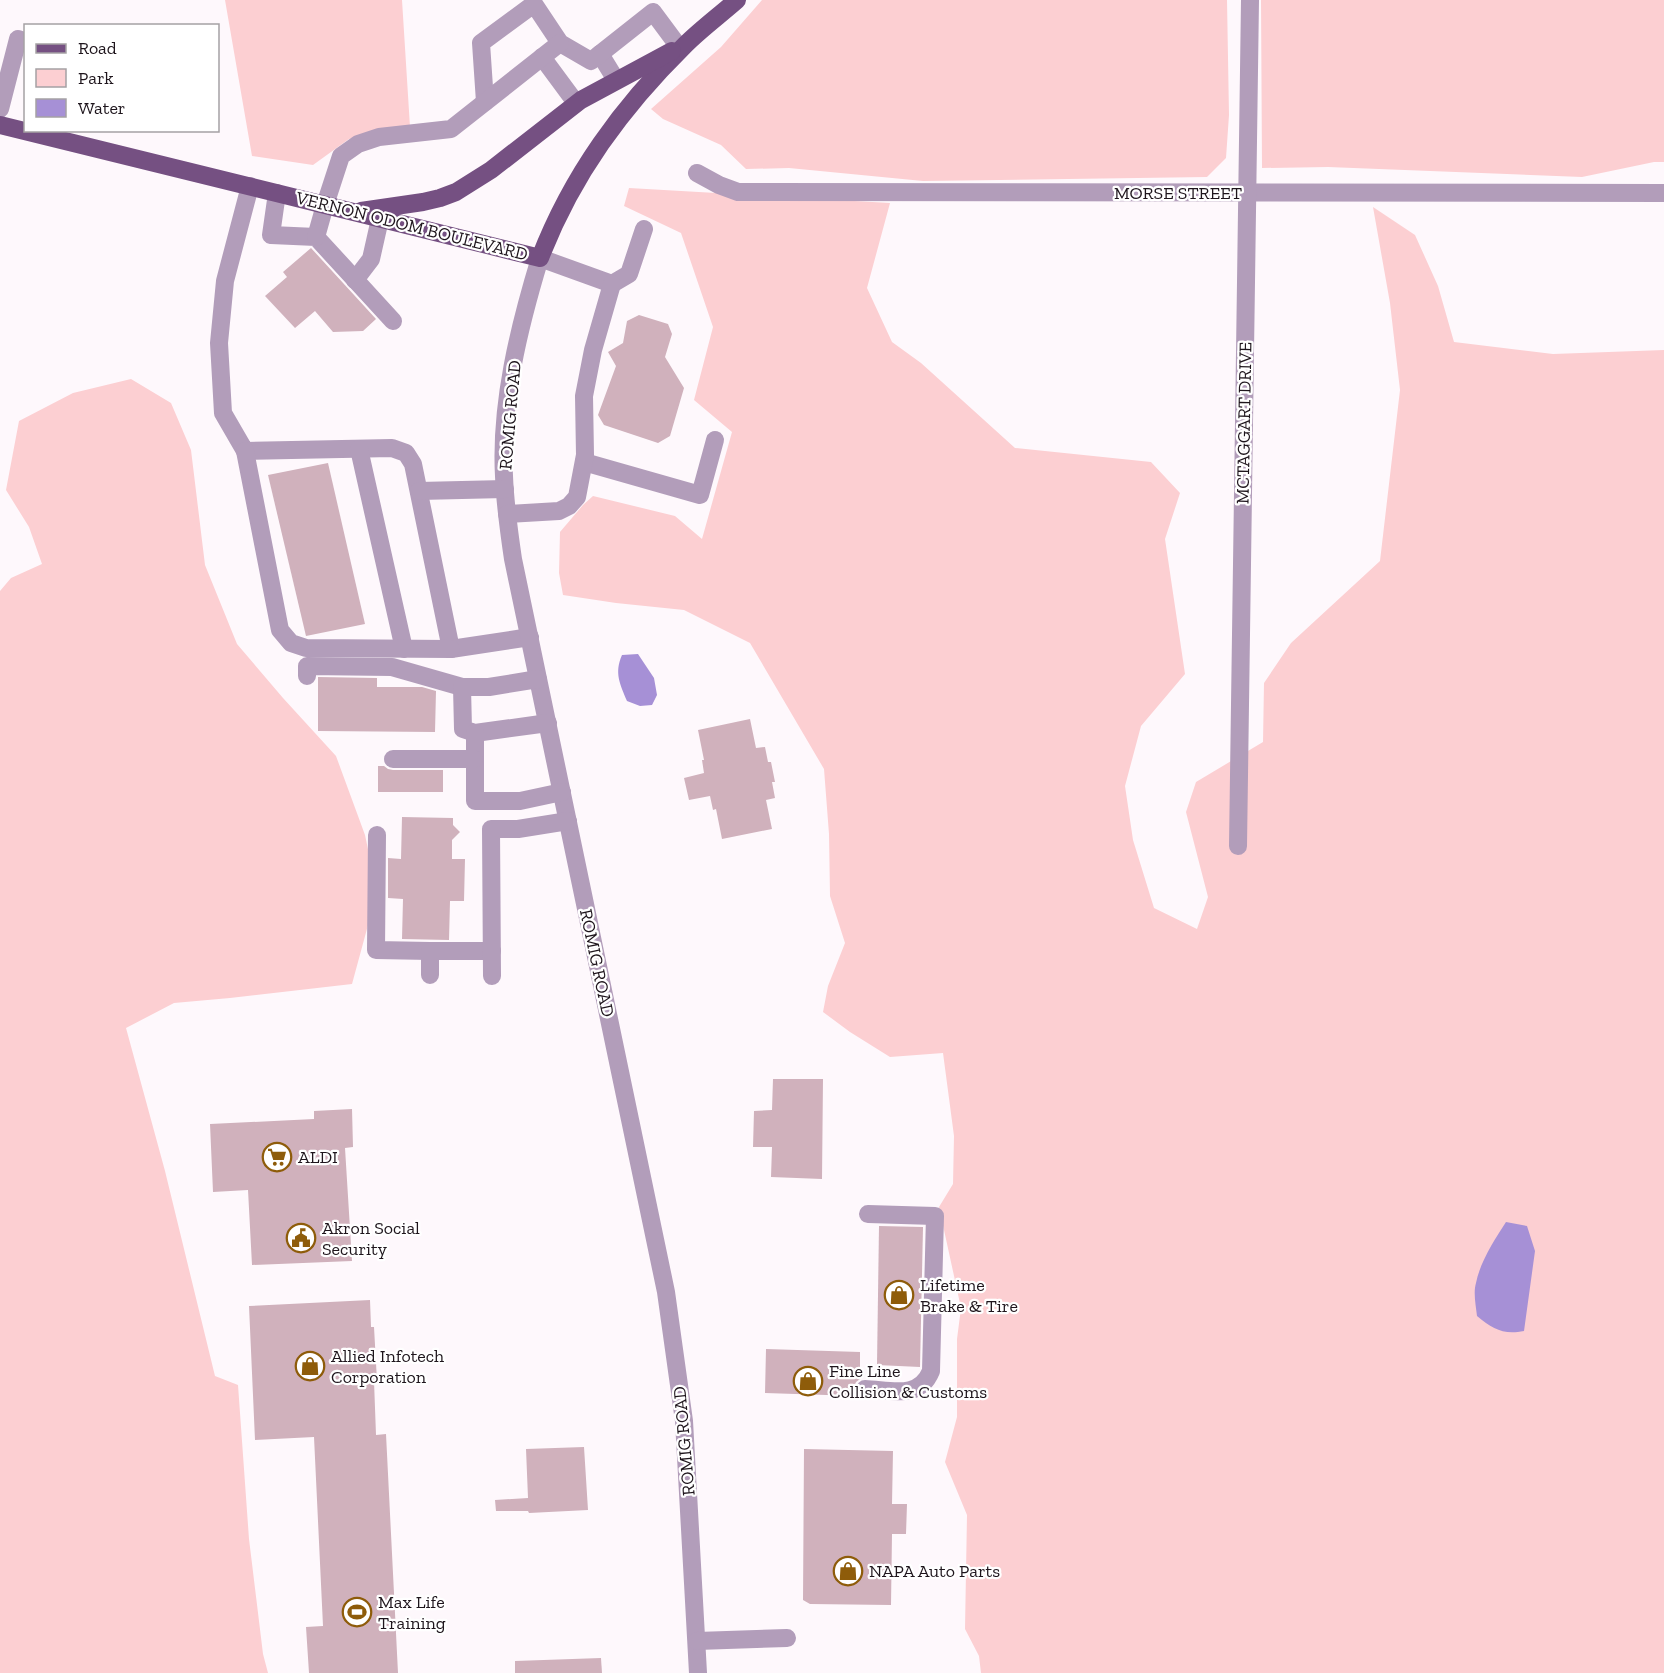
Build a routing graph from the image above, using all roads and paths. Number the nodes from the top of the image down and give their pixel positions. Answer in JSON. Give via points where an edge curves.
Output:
{"nodes":[{"id":1,"x":737,"y":0,"type":"edge"},
{"id":2,"x":1250,"y":0,"type":"edge"},
{"id":3,"x":649,"y":6,"type":"edge"},
{"id":4,"x":24,"y":41,"type":"edge"},
{"id":5,"x":561,"y":43,"type":"junction"},
{"id":6,"x":683,"y":45,"type":"junction"},
{"id":7,"x":600,"y":54,"type":"junction"},
{"id":8,"x":542,"y":57,"type":"junction"},
{"id":9,"x":17,"y":77,"type":"edge"},
{"id":10,"x":616,"y":80,"type":"junction"},
{"id":11,"x":485,"y":102,"type":"junction"},
{"id":12,"x":576,"y":103,"type":"junction"},
{"id":13,"x":0,"y":109,"type":"edge"},
{"id":14,"x":0,"y":125,"type":"edge"},
{"id":15,"x":24,"y":131,"type":"edge"},
{"id":16,"x":29,"y":132,"type":"edge"},
{"id":17,"x":697,"y":173,"type":"dead end"},
{"id":18,"x":250,"y":186,"type":"junction"},
{"id":19,"x":277,"y":193,"type":"junction"},
{"id":20,"x":1248,"y":193,"type":"junction"},
{"id":21,"x":1664,"y":193,"type":"edge"},
{"id":22,"x":325,"y":205,"type":"junction"},
{"id":23,"x":353,"y":212,"type":"junction"},
{"id":24,"x":380,"y":219,"type":"junction"},
{"id":25,"x":644,"y":229,"type":"dead end"},
{"id":26,"x":316,"y":237,"type":"junction"},
{"id":27,"x":540,"y":258,"type":"junction"},
{"id":28,"x":355,"y":280,"type":"junction"},
{"id":29,"x":612,"y":284,"type":"junction"},
{"id":30,"x":393,"y":321,"type":"dead end"},
{"id":31,"x":715,"y":440,"type":"dead end"},
{"id":32,"x":359,"y":449,"type":"junction"},
{"id":33,"x":245,"y":452,"type":"junction"},
{"id":34,"x":584,"y":462,"type":"junction"},
{"id":35,"x":505,"y":489,"type":"junction"},
{"id":36,"x":419,"y":491,"type":"junction"},
{"id":37,"x":507,"y":514,"type":"junction"},
{"id":38,"x":530,"y":637,"type":"junction"},
{"id":39,"x":404,"y":649,"type":"junction"},
{"id":40,"x":451,"y":649,"type":"junction"},
{"id":41,"x":307,"y":676,"type":"dead end"},
{"id":42,"x":538,"y":679,"type":"junction"},
{"id":43,"x":462,"y":687,"type":"junction"},
{"id":44,"x":548,"y":723,"type":"junction"},
{"id":45,"x":475,"y":733,"type":"junction"},
{"id":46,"x":393,"y":759,"type":"dead end"},
{"id":47,"x":474,"y":759,"type":"junction"},
{"id":48,"x":562,"y":792,"type":"junction"},
{"id":49,"x":568,"y":821,"type":"junction"},
{"id":50,"x":377,"y":835,"type":"dead end"},
{"id":51,"x":1238,"y":846,"type":"dead end"},
{"id":52,"x":430,"y":951,"type":"junction"},
{"id":53,"x":492,"y":951,"type":"junction"},
{"id":54,"x":430,"y":975,"type":"dead end"},
{"id":55,"x":492,"y":976,"type":"dead end"},
{"id":56,"x":868,"y":1214,"type":"dead end"},
{"id":57,"x":865,"y":1389,"type":"dead end"},
{"id":58,"x":787,"y":1638,"type":"dead end"},
{"id":59,"x":697,"y":1641,"type":"junction"},
{"id":60,"x":698,"y":1673,"type":"edge"}],
"edges":[{"from":1,"to":6,"type":"main road","name":"VERNON ODOM BOULEVARD"},
{"from":2,"to":20,"type":"street","name":"MCTAGGART DRIVE"},
{"from":3,"to":6,"type":"street"},
{"from":3,"to":7,"type":"street"},
{"from":4,"to":9,"type":"street","via":[[18,39]]},
{"from":5,"to":7,"type":"street","via":[[591,61]]},
{"from":5,"to":8,"type":"street"},
{"from":5,"to":11,"type":"street","via":[[534,4],[482,43]]},
{"from":6,"to":10,"type":"main road"},
{"from":6,"to":27,"type":"main road","name":"VERNON ODOM BOULEVARD","via":[[615,123],[574,186]]},
{"from":7,"to":10,"type":"street"},
{"from":8,"to":11,"type":"street"},
{"from":8,"to":12,"type":"street"},
{"from":9,"to":13,"type":"street"},
{"from":10,"to":12,"type":"main road"},
{"from":11,"to":22,"type":"street","via":[[451,129],[379,137],[358,144],[341,156]]},
{"from":12,"to":23,"type":"main road","via":[[491,170],[456,192],[423,202]]},
{"from":14,"to":15,"type":"main road","name":"VERNON ODOM BOULEVARD"},
{"from":16,"to":18,"type":"main road","name":"VERNON ODOM BOULEVARD"},
{"from":17,"to":20,"type":"street","name":"MORSE STREET","via":[[738,192]]},
{"from":18,"to":19,"type":"main road","name":"VERNON ODOM BOULEVARD"},
{"from":18,"to":33,"type":"street","via":[[225,281],[219,343],[223,413]]},
{"from":19,"to":22,"type":"main road","name":"VERNON ODOM BOULEVARD"},
{"from":19,"to":26,"type":"street","via":[[271,235]]},
{"from":20,"to":21,"type":"street","name":"MORSE STREET"},
{"from":20,"to":51,"type":"street","name":"MCTAGGART DRIVE"},
{"from":22,"to":23,"type":"main road","name":"VERNON ODOM BOULEVARD"},
{"from":22,"to":26,"type":"street"},
{"from":23,"to":24,"type":"main road","name":"VERNON ODOM BOULEVARD"},
{"from":24,"to":27,"type":"main road","name":"VERNON ODOM BOULEVARD"},
{"from":24,"to":28,"type":"street","via":[[371,259]]},
{"from":25,"to":29,"type":"street","via":[[629,274]]},
{"from":26,"to":28,"type":"street"},
{"from":27,"to":29,"type":"street"},
{"from":27,"to":35,"type":"street","name":"ROMIG ROAD","via":[[513,367],[505,426]]},
{"from":28,"to":30,"type":"street"},
{"from":29,"to":34,"type":"street","via":[[592,350],[584,396]]},
{"from":31,"to":34,"type":"street","via":[[700,495]]},
{"from":32,"to":33,"type":"street"},
{"from":32,"to":36,"type":"street","via":[[392,448],[406,453],[414,464]]},
{"from":32,"to":39,"type":"street"},
{"from":33,"to":39,"type":"street","via":[[280,630],[291,642],[306,648]]},
{"from":34,"to":37,"type":"street","via":[[577,497],[568,506],[559,511]]},
{"from":35,"to":36,"type":"street"},
{"from":35,"to":37,"type":"street","name":"ROMIG ROAD"},
{"from":36,"to":40,"type":"street"},
{"from":37,"to":38,"type":"street","name":"ROMIG ROAD"},
{"from":38,"to":40,"type":"street"},
{"from":38,"to":42,"type":"street","name":"ROMIG ROAD"},
{"from":39,"to":40,"type":"street"},
{"from":41,"to":43,"type":"street","via":[[307,666],[392,667]]},
{"from":42,"to":43,"type":"street"},
{"from":42,"to":44,"type":"street","name":"ROMIG ROAD"},
{"from":43,"to":45,"type":"street","via":[[463,729]]},
{"from":44,"to":45,"type":"street"},
{"from":44,"to":48,"type":"street","name":"ROMIG ROAD"},
{"from":45,"to":47,"type":"street"},
{"from":46,"to":47,"type":"street"},
{"from":47,"to":48,"type":"street","via":[[475,801],[520,801]]},
{"from":48,"to":49,"type":"street","name":"ROMIG ROAD"},
{"from":49,"to":53,"type":"street","via":[[491,829]]},
{"from":49,"to":59,"type":"street","name":"ROMIG ROAD","via":[[673,1333],[684,1420]]},
{"from":50,"to":52,"type":"street","via":[[376,950]]},
{"from":52,"to":53,"type":"street"},
{"from":52,"to":54,"type":"street"},
{"from":53,"to":55,"type":"street"},
{"from":56,"to":57,"type":"street","via":[[935,1216],[931,1371],[916,1389]]},
{"from":58,"to":59,"type":"street"},
{"from":59,"to":60,"type":"street","name":"ROMIG ROAD"}]}
